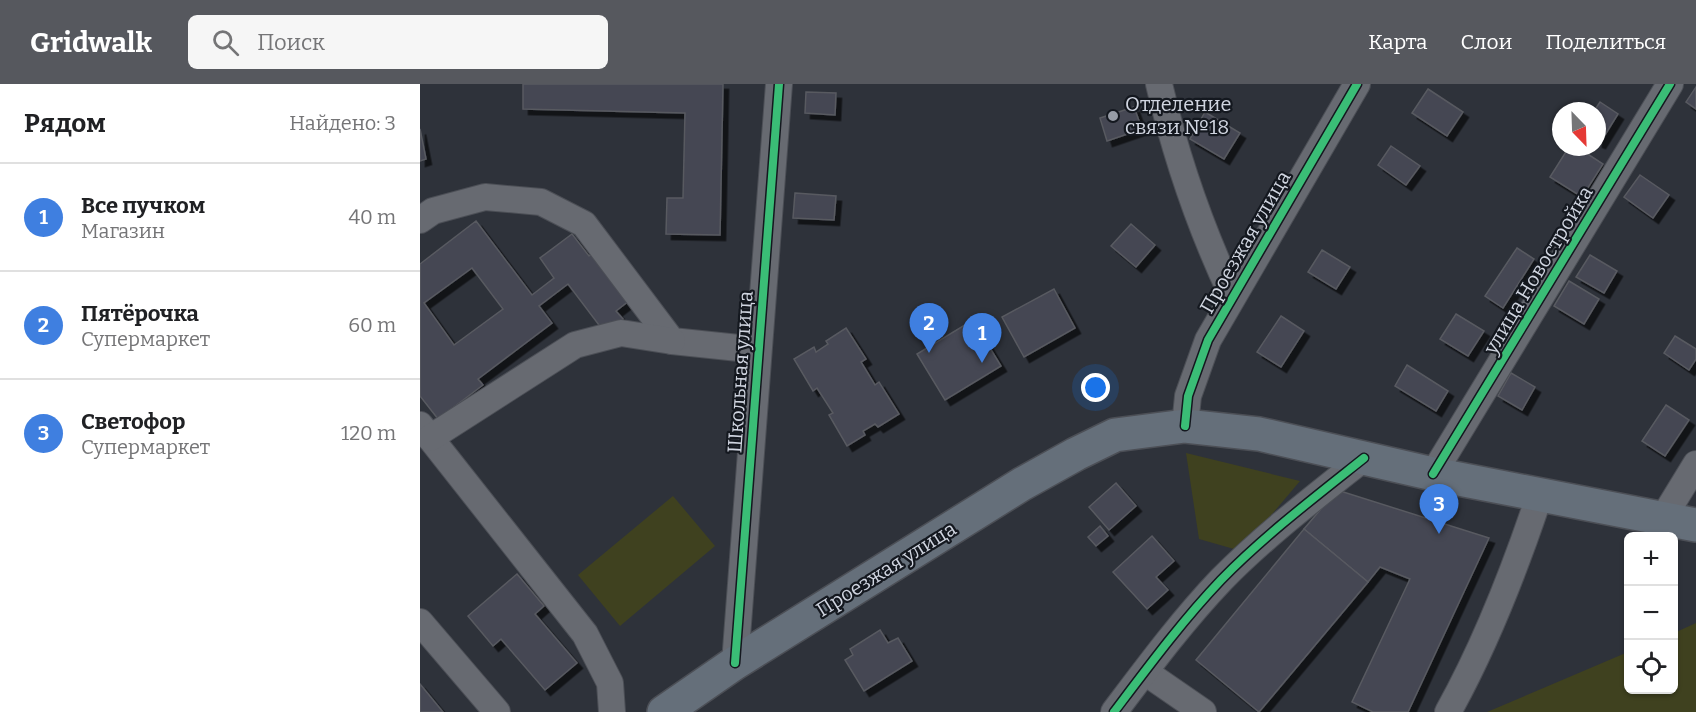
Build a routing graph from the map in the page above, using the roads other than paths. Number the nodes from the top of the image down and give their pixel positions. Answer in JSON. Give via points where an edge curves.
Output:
{"nodes":[{"id":1,"x":779,"y":84,"type":"edge"},
{"id":2,"x":1159,"y":84,"type":"edge"},
{"id":3,"x":1357,"y":84,"type":"edge"},
{"id":4,"x":1670,"y":84,"type":"edge"},
{"id":5,"x":420,"y":220,"type":"edge"},
{"id":6,"x":1232,"y":295,"type":"junction"},
{"id":7,"x":672,"y":341,"type":"junction"},
{"id":8,"x":758,"y":350,"type":"junction"},
{"id":9,"x":1185,"y":426,"type":"junction"},
{"id":10,"x":425,"y":431,"type":"edge"},
{"id":11,"x":1364,"y":458,"type":"junction"},
{"id":12,"x":1696,"y":464,"type":"edge"},
{"id":13,"x":1434,"y":474,"type":"junction"},
{"id":14,"x":1540,"y":494,"type":"junction"},
{"id":15,"x":1663,"y":518,"type":"junction"},
{"id":16,"x":1696,"y":525,"type":"edge"},
{"id":17,"x":420,"y":622,"type":"edge"},
{"id":18,"x":735,"y":663,"type":"junction"},
{"id":19,"x":1145,"y":672,"type":"junction"},
{"id":20,"x":497,"y":712,"type":"edge"},
{"id":21,"x":612,"y":712,"type":"edge"},
{"id":22,"x":664,"y":712,"type":"edge"},
{"id":23,"x":1114,"y":712,"type":"edge"},
{"id":24,"x":1203,"y":712,"type":"edge"},
{"id":25,"x":1448,"y":712,"type":"edge"}],
"edges":[{"from":1,"to":8,"type":"street","name":"Школьная улица"},
{"from":2,"to":6,"type":"street","via":[[1184,179]]},
{"from":3,"to":6,"type":"street","name":"Проезжая улица"},
{"from":4,"to":13,"type":"street","name":"улица Новостройка"},
{"from":5,"to":7,"type":"street","via":[[433,211],[485,197],[541,202],[585,224]]},
{"from":6,"to":9,"type":"street","name":"Проезжая улица","via":[[1196,372],[1188,396]]},
{"from":7,"to":8,"type":"street"},
{"from":7,"to":10,"type":"street","via":[[621,333],[575,345]]},
{"from":8,"to":18,"type":"street","name":"Школьная улица"},
{"from":9,"to":11,"type":"main road","name":"Проезжая улица","via":[[1259,434]]},
{"from":9,"to":18,"type":"main road","name":"Проезжая улица","via":[[1115,435],[1076,454]]},
{"from":10,"to":21,"type":"street","via":[[585,634],[610,683]]},
{"from":11,"to":13,"type":"main road","name":"Проезжая улица"},
{"from":11,"to":19,"type":"street","via":[[1222,579]]},
{"from":12,"to":15,"type":"street"},
{"from":13,"to":14,"type":"main road","name":"Проезжая улица"},
{"from":14,"to":15,"type":"main road","name":"Проезжая улица"},
{"from":14,"to":25,"type":"street","via":[[1520,554],[1466,680]]},
{"from":15,"to":16,"type":"main road","name":"Проезжая улица"},
{"from":17,"to":20,"type":"street"},
{"from":18,"to":22,"type":"main road","name":"Проезжая улица"},
{"from":19,"to":23,"type":"street"},
{"from":19,"to":24,"type":"street"}]}
